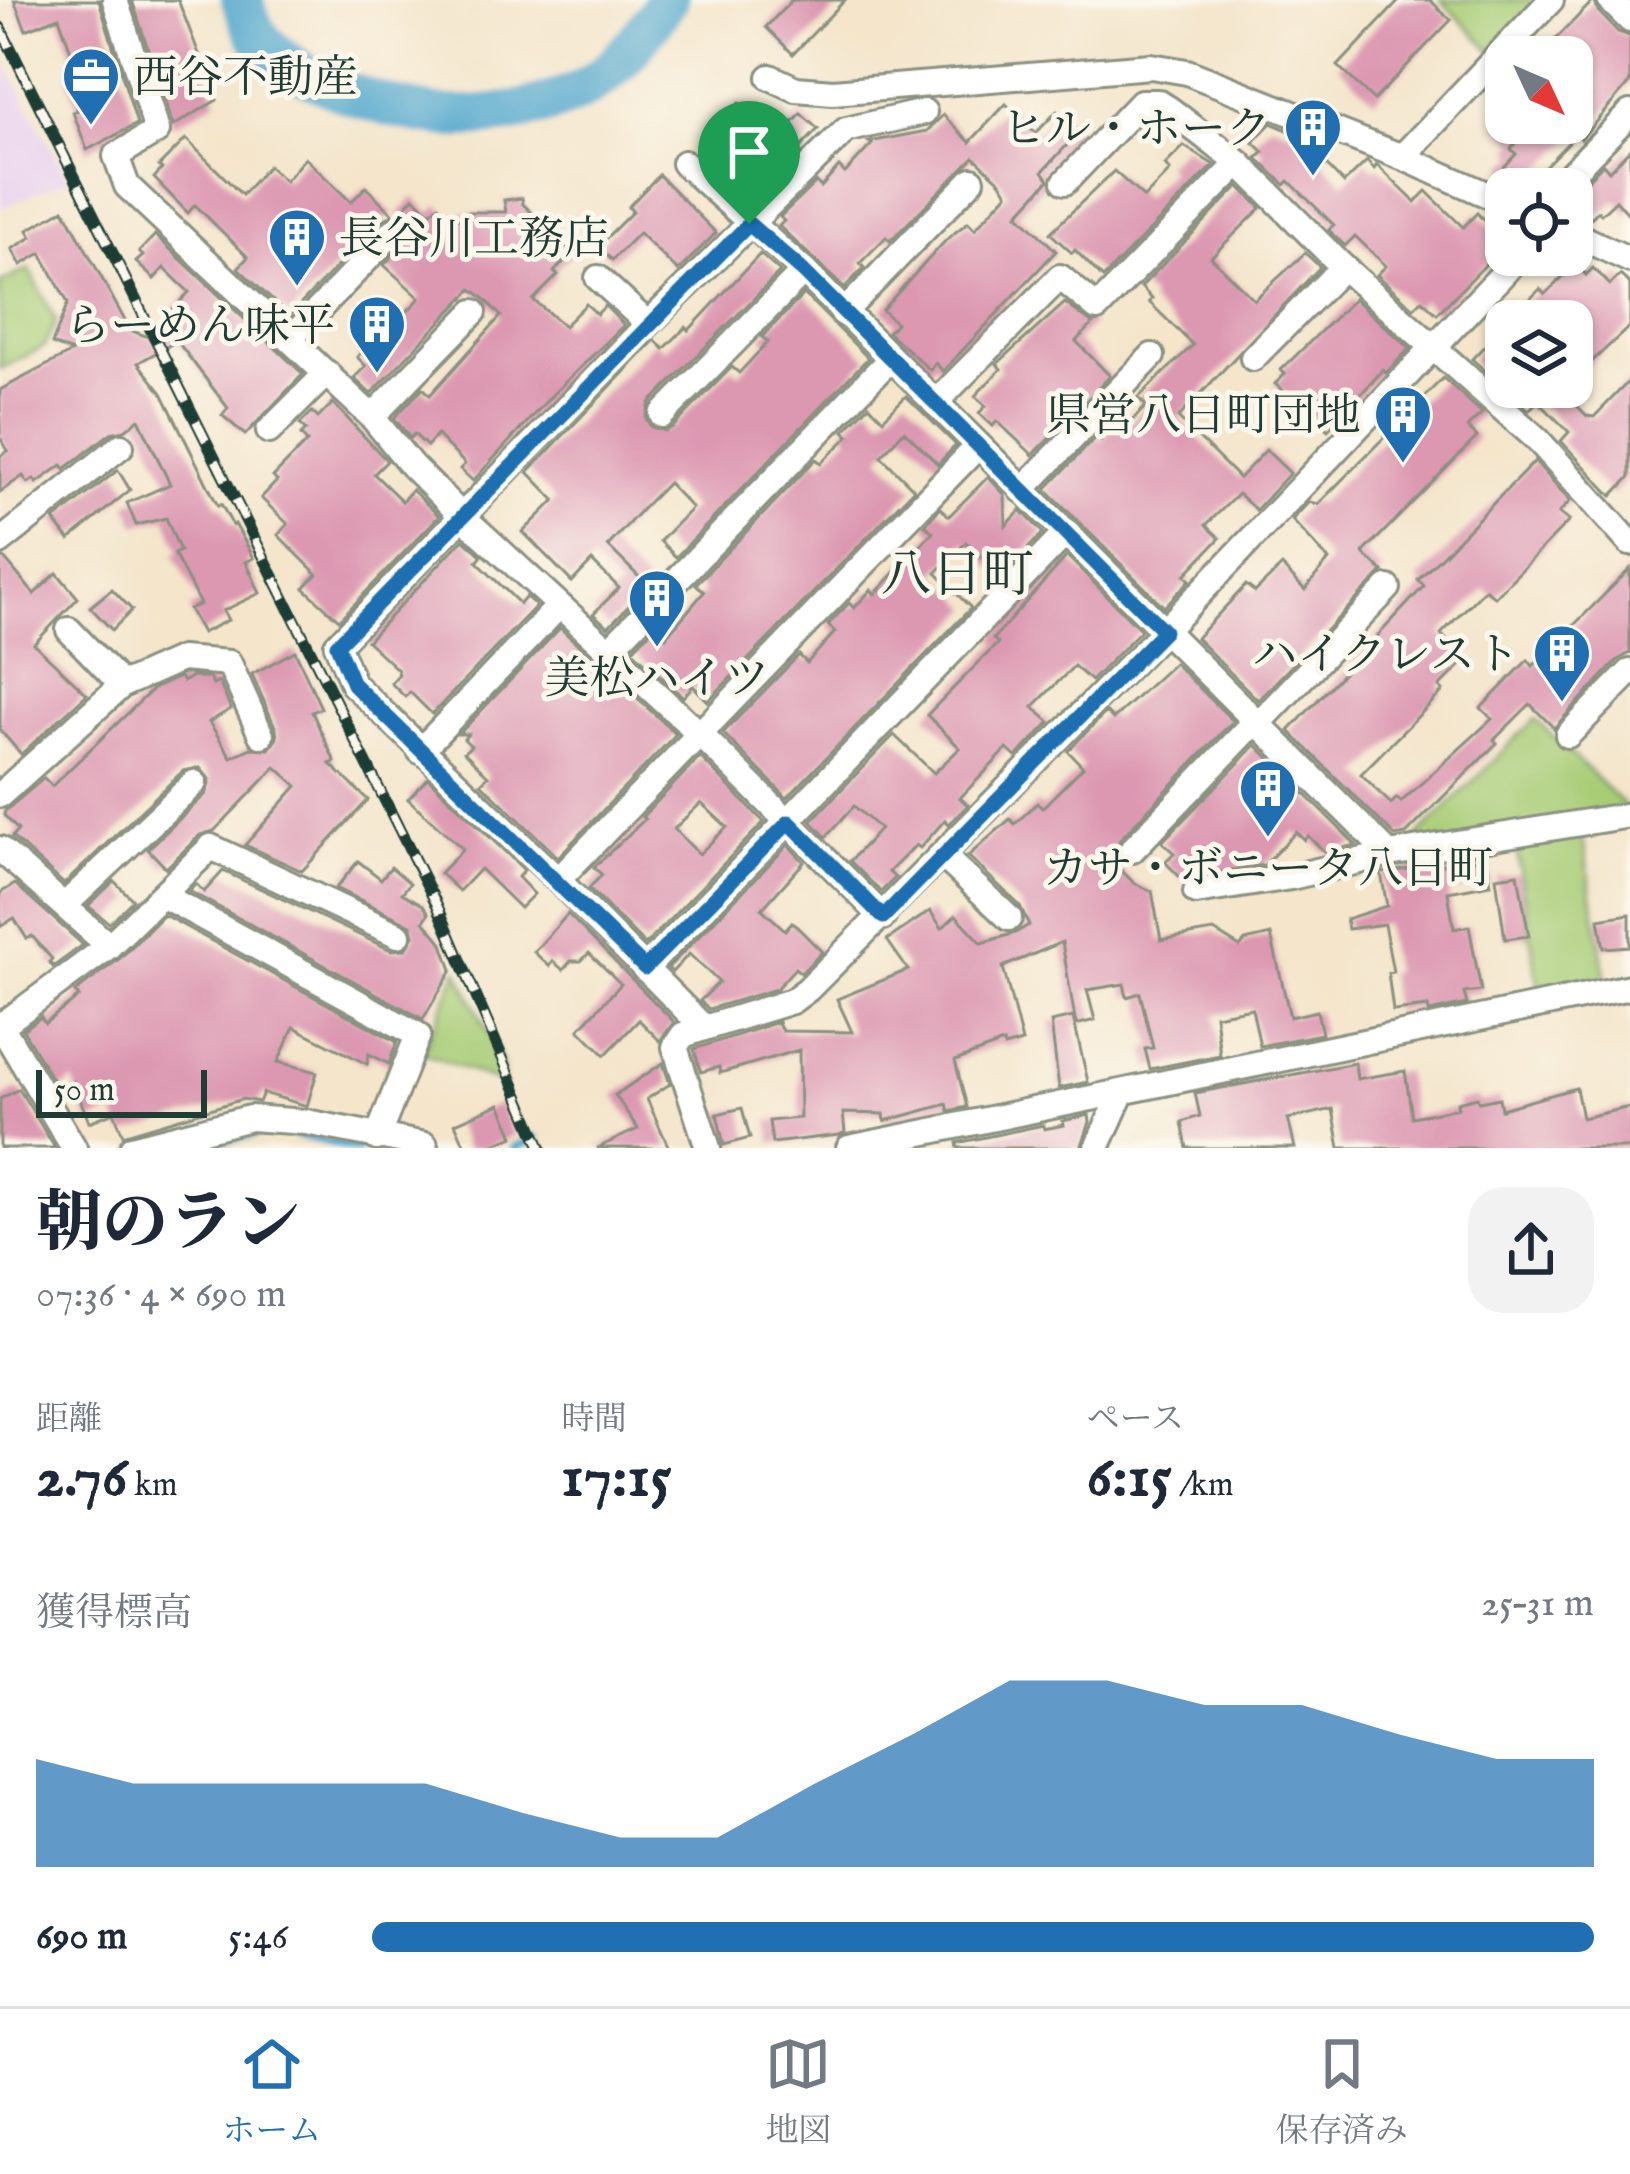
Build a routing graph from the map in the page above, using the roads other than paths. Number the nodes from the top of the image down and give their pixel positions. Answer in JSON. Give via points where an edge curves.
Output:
{"nodes":[{"id":1,"x":115,"y":0,"type":"edge"},
{"id":2,"x":1551,"y":0,"type":"edge"},
{"id":3,"x":1610,"y":0,"type":"edge"},
{"id":4,"x":1630,"y":20,"type":"edge"},
{"id":5,"x":770,"y":76,"type":"dead end"},
{"id":6,"x":923,"y":112,"type":"dead end"},
{"id":7,"x":1630,"y":113,"type":"edge"},
{"id":8,"x":1402,"y":157,"type":"junction"},
{"id":9,"x":684,"y":163,"type":"dead end"},
{"id":10,"x":1239,"y":163,"type":"junction"},
{"id":11,"x":1576,"y":168,"type":"edge"},
{"id":12,"x":972,"y":180,"type":"dead end"},
{"id":13,"x":1064,"y":182,"type":"dead end"},
{"id":14,"x":1485,"y":194,"type":"edge"},
{"id":15,"x":749,"y":224,"type":"junction"},
{"id":16,"x":394,"y":231,"type":"dead end"},
{"id":17,"x":1593,"y":243,"type":"edge"},
{"id":18,"x":1630,"y":260,"type":"edge"},
{"id":19,"x":1343,"y":267,"type":"junction"},
{"id":20,"x":803,"y":271,"type":"junction"},
{"id":21,"x":1502,"y":276,"type":"edge"},
{"id":22,"x":598,"y":278,"type":"dead end"},
{"id":23,"x":474,"y":313,"type":"dead end"},
{"id":24,"x":843,"y":313,"type":"junction"},
{"id":25,"x":647,"y":324,"type":"junction"},
{"id":26,"x":291,"y":338,"type":"junction"},
{"id":27,"x":1435,"y":349,"type":"junction"},
{"id":28,"x":1152,"y":356,"type":"dead end"},
{"id":29,"x":890,"y":358,"type":"junction"},
{"id":30,"x":1253,"y":358,"type":"dead end"},
{"id":31,"x":327,"y":373,"type":"junction"},
{"id":32,"x":935,"y":403,"type":"junction"},
{"id":33,"x":662,"y":415,"type":"dead end"},
{"id":34,"x":372,"y":417,"type":"junction"},
{"id":35,"x":268,"y":431,"type":"dead end"},
{"id":36,"x":121,"y":446,"type":"dead end"},
{"id":37,"x":978,"y":446,"type":"junction"},
{"id":38,"x":1022,"y":490,"type":"junction"},
{"id":39,"x":462,"y":516,"type":"junction"},
{"id":40,"x":1065,"y":534,"type":"junction"},
{"id":41,"x":0,"y":542,"type":"edge"},
{"id":42,"x":1630,"y":543,"type":"edge"},
{"id":43,"x":1388,"y":588,"type":"dead end"},
{"id":44,"x":559,"y":607,"type":"junction"},
{"id":45,"x":69,"y":630,"type":"dead end"},
{"id":46,"x":1164,"y":631,"type":"junction"},
{"id":47,"x":610,"y":649,"type":"junction"},
{"id":48,"x":1630,"y":672,"type":"edge"},
{"id":49,"x":122,"y":685,"type":"junction"},
{"id":50,"x":1257,"y":723,"type":"junction"},
{"id":51,"x":261,"y":735,"type":"dead end"},
{"id":52,"x":701,"y":735,"type":"junction"},
{"id":53,"x":1568,"y":735,"type":"dead end"},
{"id":54,"x":420,"y":751,"type":"junction"},
{"id":55,"x":194,"y":783,"type":"dead end"},
{"id":56,"x":0,"y":794,"type":"edge"},
{"id":57,"x":1630,"y":815,"type":"edge"},
{"id":58,"x":789,"y":822,"type":"junction"},
{"id":59,"x":0,"y":849,"type":"edge"},
{"id":60,"x":1132,"y":850,"type":"dead end"},
{"id":61,"x":1389,"y":854,"type":"junction"},
{"id":62,"x":943,"y":856,"type":"junction"},
{"id":63,"x":558,"y":880,"type":"junction"},
{"id":64,"x":1196,"y":892,"type":"dead end"},
{"id":65,"x":162,"y":895,"type":"junction"},
{"id":66,"x":65,"y":905,"type":"junction"},
{"id":67,"x":883,"y":917,"type":"junction"},
{"id":68,"x":1009,"y":918,"type":"dead end"},
{"id":69,"x":398,"y":935,"type":"dead end"},
{"id":70,"x":109,"y":946,"type":"junction"},
{"id":71,"x":645,"y":968,"type":"junction"},
{"id":72,"x":1630,"y":987,"type":"edge"},
{"id":73,"x":1,"y":1025,"type":"edge"},
{"id":74,"x":704,"y":1028,"type":"junction"},
{"id":75,"x":1121,"y":1094,"type":"junction"},
{"id":76,"x":377,"y":1138,"type":"junction"},
{"id":77,"x":425,"y":1145,"type":"dead end"},
{"id":78,"x":74,"y":1148,"type":"edge"},
{"id":79,"x":132,"y":1148,"type":"edge"},
{"id":80,"x":708,"y":1148,"type":"edge"},
{"id":81,"x":849,"y":1148,"type":"edge"},
{"id":82,"x":1097,"y":1148,"type":"edge"}],
"edges":[{"from":1,"to":26,"type":"street","via":[[158,131],[116,157],[127,186]]},
{"from":2,"to":8,"type":"street"},
{"from":3,"to":4,"type":"street"},
{"from":5,"to":8,"type":"street","via":[[796,89],[833,92],[1151,66],[1187,72]]},
{"from":6,"to":15,"type":"street","via":[[846,130]]},
{"from":7,"to":11,"type":"street"},
{"from":8,"to":14,"type":"street"},
{"from":9,"to":15,"type":"street"},
{"from":10,"to":13,"type":"street","via":[[1169,109],[1141,102]]},
{"from":10,"to":19,"type":"street"},
{"from":10,"to":32,"type":"street","via":[[1097,308],[1060,277]]},
{"from":12,"to":24,"type":"street"},
{"from":15,"to":20,"type":"street"},
{"from":15,"to":25,"type":"street"},
{"from":16,"to":26,"type":"street"},
{"from":17,"to":18,"type":"street"},
{"from":19,"to":27,"type":"street"},
{"from":19,"to":30,"type":"street"},
{"from":20,"to":24,"type":"street"},
{"from":20,"to":33,"type":"street"},
{"from":21,"to":27,"type":"street"},
{"from":22,"to":25,"type":"street"},
{"from":23,"to":34,"type":"street"},
{"from":24,"to":29,"type":"street"},
{"from":25,"to":39,"type":"street"},
{"from":26,"to":31,"type":"street"},
{"from":27,"to":42,"type":"street","via":[[1537,439]]},
{"from":27,"to":46,"type":"street"},
{"from":28,"to":38,"type":"street"},
{"from":29,"to":32,"type":"street"},
{"from":29,"to":47,"type":"street"},
{"from":31,"to":34,"type":"street"},
{"from":31,"to":35,"type":"street"},
{"from":32,"to":37,"type":"street"},
{"from":34,"to":39,"type":"street"},
{"from":36,"to":41,"type":"street"},
{"from":37,"to":38,"type":"street"},
{"from":37,"to":52,"type":"street"},
{"from":38,"to":40,"type":"street"},
{"from":39,"to":44,"type":"street"},
{"from":39,"to":54,"type":"street","via":[[337,645],[353,684]]},
{"from":40,"to":46,"type":"street"},
{"from":40,"to":58,"type":"street"},
{"from":43,"to":50,"type":"street"},
{"from":44,"to":47,"type":"street"},
{"from":44,"to":54,"type":"street"},
{"from":45,"to":49,"type":"street"},
{"from":46,"to":50,"type":"street"},
{"from":46,"to":62,"type":"street"},
{"from":47,"to":52,"type":"street"},
{"from":48,"to":53,"type":"street"},
{"from":49,"to":51,"type":"street","via":[[181,659],[229,663]]},
{"from":49,"to":56,"type":"street"},
{"from":50,"to":60,"type":"street"},
{"from":50,"to":61,"type":"street"},
{"from":52,"to":58,"type":"street"},
{"from":52,"to":63,"type":"street"},
{"from":54,"to":63,"type":"street"},
{"from":55,"to":66,"type":"street"},
{"from":57,"to":61,"type":"street"},
{"from":58,"to":67,"type":"street"},
{"from":58,"to":71,"type":"street"},
{"from":59,"to":66,"type":"street"},
{"from":61,"to":64,"type":"street"},
{"from":62,"to":67,"type":"street"},
{"from":62,"to":68,"type":"street"},
{"from":63,"to":71,"type":"street"},
{"from":65,"to":69,"type":"street","via":[[211,848]]},
{"from":65,"to":70,"type":"street"},
{"from":65,"to":76,"type":"street","via":[[418,1034]]},
{"from":66,"to":70,"type":"street"},
{"from":67,"to":74,"type":"street","via":[[792,1001]]},
{"from":70,"to":73,"type":"street"},
{"from":71,"to":74,"type":"street"},
{"from":72,"to":75,"type":"street"},
{"from":73,"to":78,"type":"street"},
{"from":74,"to":80,"type":"street","via":[[675,1046]]},
{"from":75,"to":81,"type":"street"},
{"from":75,"to":82,"type":"street"},
{"from":76,"to":77,"type":"street"},
{"from":76,"to":79,"type":"street","via":[[250,1118]]}]}
